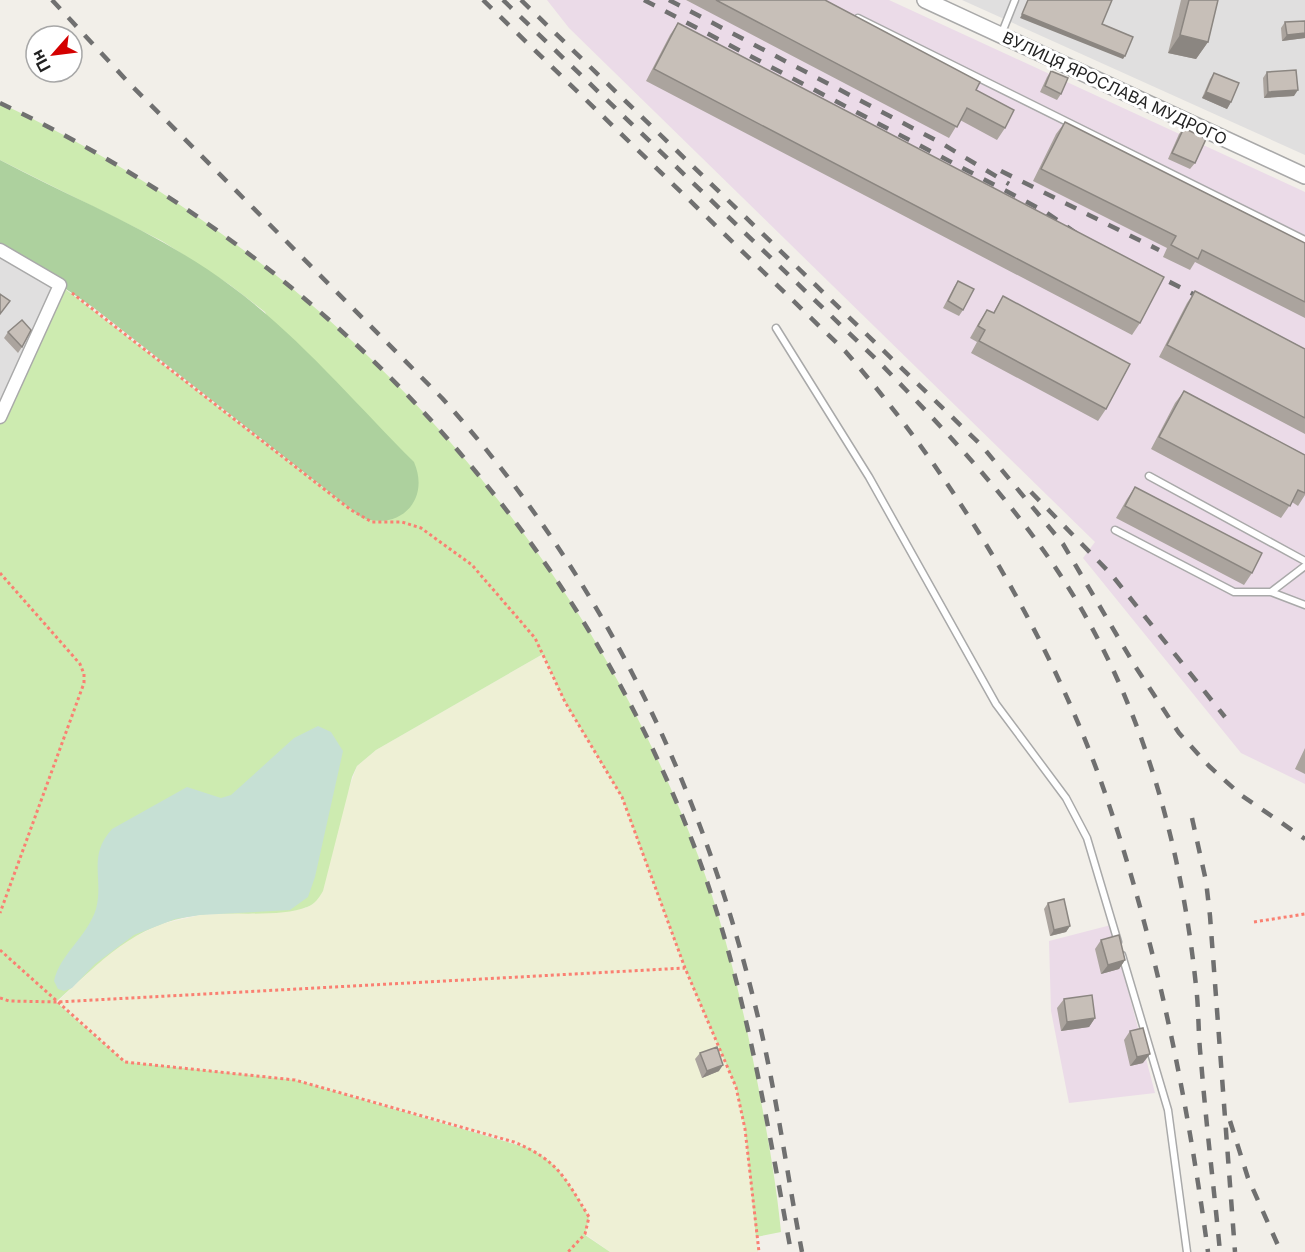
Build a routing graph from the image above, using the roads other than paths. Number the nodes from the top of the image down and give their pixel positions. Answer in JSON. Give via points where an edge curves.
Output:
{"nodes":[{"id":1,"x":925,"y":0,"type":"edge"},
{"id":2,"x":1015,"y":0,"type":"edge"},
{"id":3,"x":855,"y":16,"type":"edge"},
{"id":4,"x":1001,"y":35,"type":"junction"},
{"id":5,"x":1305,"y":176,"type":"edge"},
{"id":6,"x":1305,"y":240,"type":"edge"},
{"id":7,"x":0,"y":250,"type":"edge"},
{"id":8,"x":776,"y":328,"type":"dead end"},
{"id":9,"x":0,"y":417,"type":"edge"},
{"id":10,"x":1149,"y":476,"type":"dead end"},
{"id":11,"x":1116,"y":530,"type":"dead end"},
{"id":12,"x":1305,"y":561,"type":"edge"},
{"id":13,"x":1305,"y":567,"type":"edge"},
{"id":14,"x":1271,"y":592,"type":"junction"},
{"id":15,"x":1305,"y":605,"type":"edge"},
{"id":16,"x":1187,"y":1252,"type":"edge"}],
"edges":[{"from":1,"to":4,"type":"street","name":"ВУЛИЦЯ ЯРОСЛАВА МУДРОГО"},
{"from":2,"to":4,"type":"lane"},
{"from":3,"to":6,"type":"lane"},
{"from":4,"to":5,"type":"street","name":"ВУЛИЦЯ ЯРОСЛАВА МУДРОГО"},
{"from":7,"to":9,"type":"street","via":[[60,285]]},
{"from":8,"to":16,"type":"lane","via":[[869,477],[996,704],[1066,798],[1088,838],[1168,1110]]},
{"from":10,"to":12,"type":"lane"},
{"from":11,"to":14,"type":"lane","via":[[1234,592]]},
{"from":13,"to":14,"type":"lane"},
{"from":14,"to":15,"type":"lane"}]}
